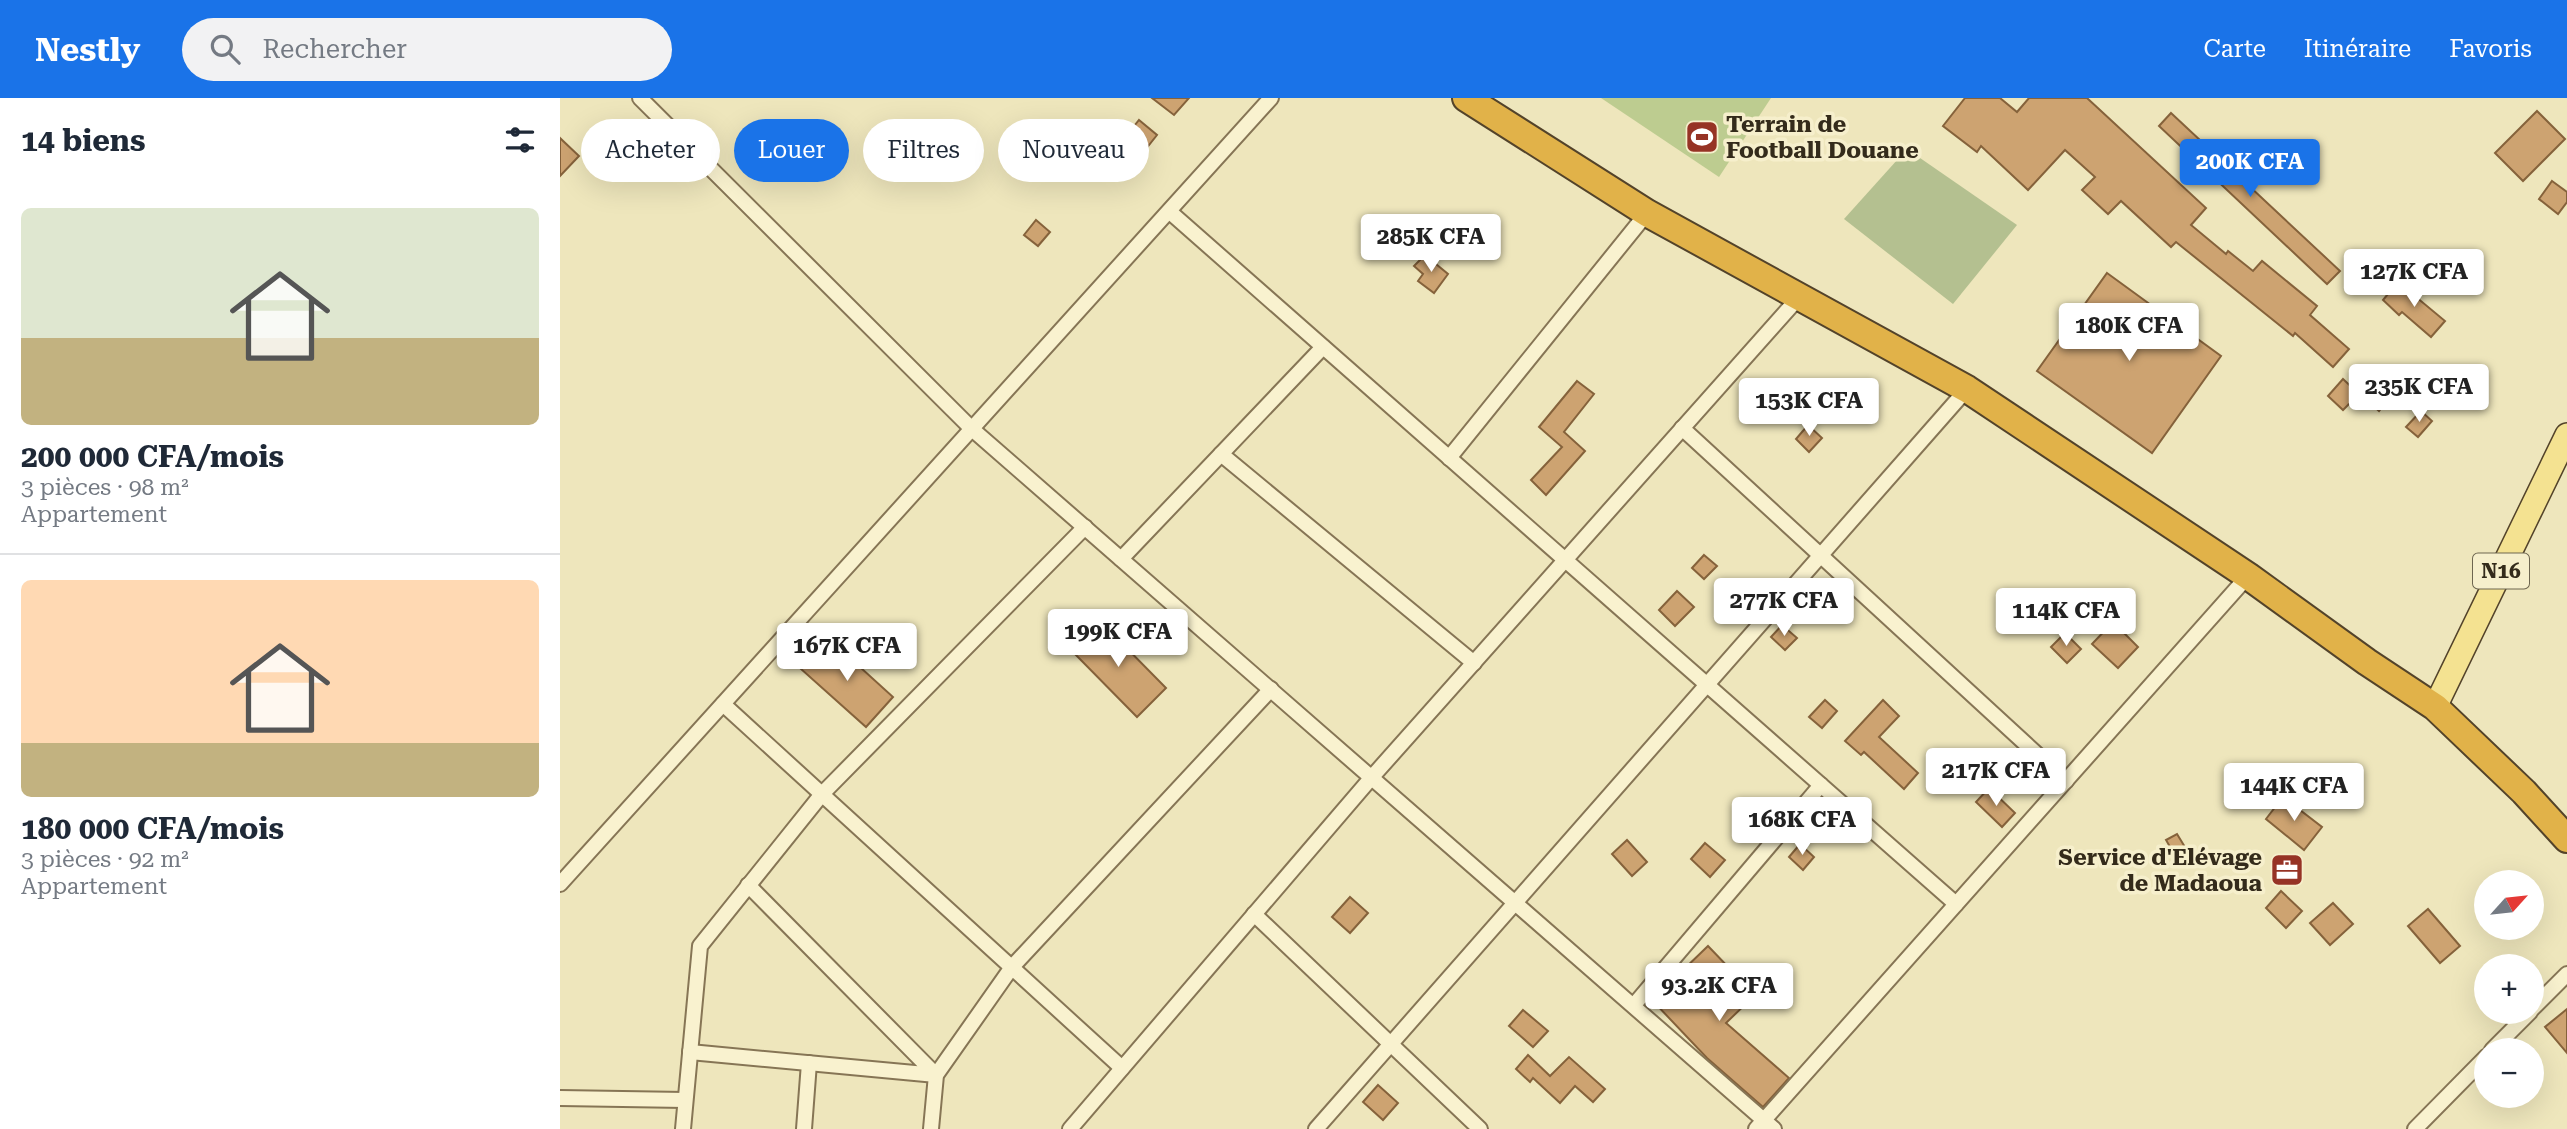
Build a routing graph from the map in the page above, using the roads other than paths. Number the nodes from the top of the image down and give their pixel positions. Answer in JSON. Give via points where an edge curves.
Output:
{"nodes":[{"id":1,"x":639,"y":98,"type":"edge"},
{"id":2,"x":1271,"y":98,"type":"edge"},
{"id":3,"x":1466,"y":98,"type":"edge"},
{"id":4,"x":1170,"y":212,"type":"junction"},
{"id":5,"x":1647,"y":213,"type":"junction"},
{"id":6,"x":1800,"y":296,"type":"junction"},
{"id":7,"x":1323,"y":347,"type":"junction"},
{"id":8,"x":1967,"y":389,"type":"junction"},
{"id":9,"x":1682,"y":428,"type":"junction"},
{"id":10,"x":972,"y":429,"type":"junction"},
{"id":11,"x":2567,"y":435,"type":"edge"},
{"id":12,"x":1221,"y":454,"type":"junction"},
{"id":13,"x":1449,"y":458,"type":"junction"},
{"id":14,"x":1084,"y":527,"type":"junction"},
{"id":15,"x":1821,"y":556,"type":"junction"},
{"id":16,"x":1121,"y":559,"type":"junction"},
{"id":17,"x":1565,"y":561,"type":"junction"},
{"id":18,"x":2248,"y":576,"type":"junction"},
{"id":19,"x":1474,"y":663,"type":"junction"},
{"id":20,"x":1707,"y":685,"type":"junction"},
{"id":21,"x":1271,"y":689,"type":"junction"},
{"id":22,"x":723,"y":704,"type":"junction"},
{"id":23,"x":2435,"y":707,"type":"junction"},
{"id":24,"x":1371,"y":777,"type":"junction"},
{"id":25,"x":2066,"y":780,"type":"junction"},
{"id":26,"x":1821,"y":785,"type":"junction"},
{"id":27,"x":822,"y":794,"type":"junction"},
{"id":28,"x":2567,"y":839,"type":"edge"},
{"id":29,"x":560,"y":884,"type":"edge"},
{"id":30,"x":748,"y":886,"type":"junction"},
{"id":31,"x":1516,"y":903,"type":"junction"},
{"id":32,"x":1956,"y":904,"type":"junction"},
{"id":33,"x":1254,"y":914,"type":"junction"},
{"id":34,"x":1012,"y":967,"type":"junction"},
{"id":35,"x":2567,"y":974,"type":"edge"},
{"id":36,"x":2544,"y":997,"type":"edge"},
{"id":37,"x":1634,"y":1005,"type":"junction"},
{"id":38,"x":2517,"y":1024,"type":"edge"},
{"id":39,"x":2504,"y":1038,"type":"edge"},
{"id":40,"x":1391,"y":1044,"type":"junction"},
{"id":41,"x":690,"y":1052,"type":"junction"},
{"id":42,"x":809,"y":1063,"type":"junction"},
{"id":43,"x":1122,"y":1068,"type":"junction"},
{"id":44,"x":2474,"y":1069,"type":"edge"},
{"id":45,"x":936,"y":1075,"type":"junction"},
{"id":46,"x":560,"y":1098,"type":"edge"},
{"id":47,"x":685,"y":1100,"type":"junction"},
{"id":48,"x":1765,"y":1126,"type":"edge"},
{"id":49,"x":683,"y":1129,"type":"edge"},
{"id":50,"x":804,"y":1129,"type":"edge"},
{"id":51,"x":931,"y":1129,"type":"edge"},
{"id":52,"x":1070,"y":1129,"type":"edge"},
{"id":53,"x":1316,"y":1129,"type":"edge"},
{"id":54,"x":1480,"y":1129,"type":"edge"},
{"id":55,"x":2415,"y":1129,"type":"edge"}],
"edges":[{"from":1,"to":10,"type":"street"},
{"from":2,"to":4,"type":"street"},
{"from":3,"to":5,"type":"highway"},
{"from":4,"to":7,"type":"street"},
{"from":4,"to":10,"type":"street"},
{"from":5,"to":6,"type":"highway"},
{"from":5,"to":13,"type":"street"},
{"from":6,"to":8,"type":"highway"},
{"from":6,"to":9,"type":"street"},
{"from":7,"to":12,"type":"street"},
{"from":7,"to":13,"type":"street"},
{"from":8,"to":15,"type":"street"},
{"from":8,"to":18,"type":"highway"},
{"from":9,"to":15,"type":"street"},
{"from":9,"to":17,"type":"street"},
{"from":10,"to":14,"type":"street"},
{"from":10,"to":22,"type":"street"},
{"from":11,"to":23,"type":"main road","number":"N16"},
{"from":12,"to":16,"type":"street"},
{"from":12,"to":19,"type":"street"},
{"from":13,"to":17,"type":"street"},
{"from":14,"to":16,"type":"street"},
{"from":14,"to":27,"type":"street"},
{"from":15,"to":20,"type":"street"},
{"from":15,"to":25,"type":"street"},
{"from":16,"to":21,"type":"street"},
{"from":17,"to":19,"type":"street"},
{"from":17,"to":20,"type":"street"},
{"from":18,"to":23,"type":"highway"},
{"from":18,"to":25,"type":"street"},
{"from":19,"to":24,"type":"street"},
{"from":20,"to":26,"type":"street"},
{"from":20,"to":31,"type":"street"},
{"from":21,"to":24,"type":"street"},
{"from":21,"to":34,"type":"street"},
{"from":22,"to":27,"type":"street"},
{"from":22,"to":29,"type":"street"},
{"from":23,"to":28,"type":"highway"},
{"from":24,"to":31,"type":"street"},
{"from":24,"to":33,"type":"street"},
{"from":25,"to":32,"type":"street"},
{"from":26,"to":32,"type":"street"},
{"from":26,"to":37,"type":"street"},
{"from":27,"to":30,"type":"street"},
{"from":27,"to":34,"type":"street"},
{"from":30,"to":41,"type":"street","via":[[700,946]]},
{"from":30,"to":45,"type":"street"},
{"from":31,"to":37,"type":"street"},
{"from":31,"to":40,"type":"street"},
{"from":32,"to":48,"type":"street"},
{"from":33,"to":40,"type":"street"},
{"from":33,"to":43,"type":"street"},
{"from":34,"to":43,"type":"street"},
{"from":34,"to":45,"type":"street"},
{"from":35,"to":36,"type":"street"},
{"from":37,"to":48,"type":"street"},
{"from":38,"to":39,"type":"street"},
{"from":40,"to":53,"type":"street"},
{"from":40,"to":54,"type":"street"},
{"from":41,"to":42,"type":"street"},
{"from":41,"to":47,"type":"street"},
{"from":42,"to":45,"type":"street"},
{"from":42,"to":50,"type":"street"},
{"from":43,"to":52,"type":"street"},
{"from":44,"to":55,"type":"street"},
{"from":45,"to":51,"type":"street"},
{"from":46,"to":47,"type":"street"},
{"from":47,"to":49,"type":"street"}]}
